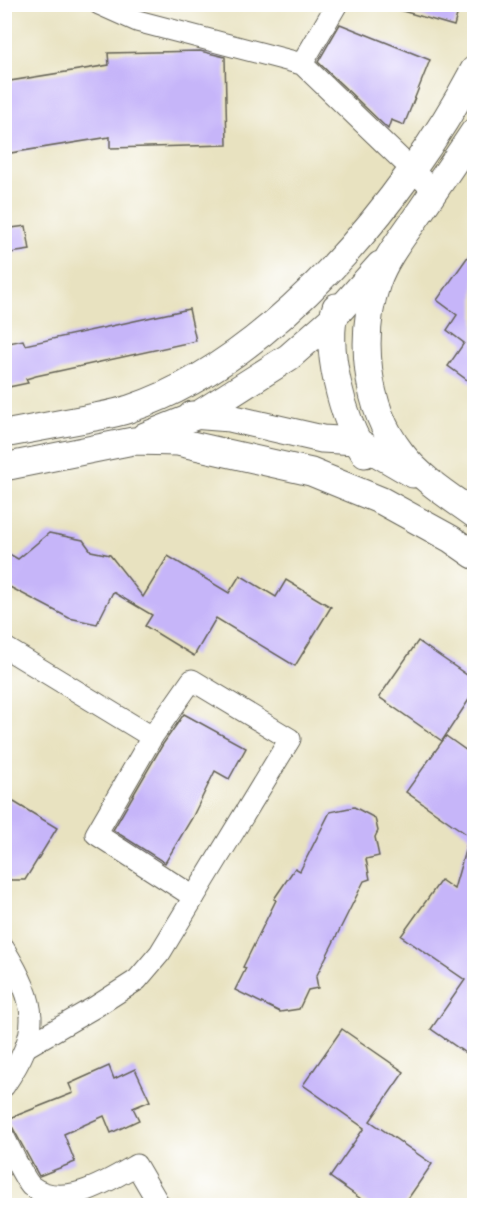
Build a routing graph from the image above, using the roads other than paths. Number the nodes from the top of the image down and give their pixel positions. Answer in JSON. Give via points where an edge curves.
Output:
{"nodes":[{"id":1,"x":99,"y":4,"type":"edge"},
{"id":2,"x":337,"y":4,"type":"edge"},
{"id":3,"x":302,"y":64,"type":"junction"},
{"id":4,"x":474,"y":70,"type":"edge"},
{"id":5,"x":474,"y":132,"type":"edge"},
{"id":6,"x":411,"y":169,"type":"junction"},
{"id":7,"x":434,"y":191,"type":"junction"},
{"id":8,"x":360,"y":235,"type":"junction"},
{"id":9,"x":392,"y":252,"type":"junction"},
{"id":10,"x":331,"y":320,"type":"junction"},
{"id":11,"x":129,"y":410,"type":"junction"},
{"id":12,"x":198,"y":415,"type":"junction"},
{"id":13,"x":4,"y":434,"type":"edge"},
{"id":14,"x":133,"y":441,"type":"junction"},
{"id":15,"x":356,"y":441,"type":"junction"},
{"id":16,"x":4,"y":467,"type":"edge"},
{"id":17,"x":435,"y":486,"type":"junction"},
{"id":18,"x":474,"y":514,"type":"edge"},
{"id":19,"x":410,"y":516,"type":"junction"},
{"id":20,"x":474,"y":555,"type":"edge"},
{"id":21,"x":4,"y":647,"type":"edge"},
{"id":22,"x":152,"y":737,"type":"junction"},
{"id":23,"x":194,"y":897,"type":"junction"},
{"id":24,"x":4,"y":949,"type":"edge"},
{"id":25,"x":26,"y":1047,"type":"junction"},
{"id":26,"x":4,"y":1086,"type":"edge"},
{"id":27,"x":4,"y":1137,"type":"edge"},
{"id":28,"x":160,"y":1206,"type":"edge"}],
"edges":[{"from":1,"to":3,"type":"street","via":[[137,21]]},
{"from":2,"to":3,"type":"street"},
{"from":3,"to":6,"type":"street"},
{"from":4,"to":6,"type":"street","via":[[453,111]]},
{"from":5,"to":7,"type":"street"},
{"from":6,"to":7,"type":"street"},
{"from":6,"to":8,"type":"street"},
{"from":7,"to":9,"type":"street"},
{"from":8,"to":10,"type":"street"},
{"from":8,"to":11,"type":"street","via":[[307,294],[245,348],[187,385]]},
{"from":9,"to":10,"type":"street"},
{"from":9,"to":17,"type":"street","via":[[377,282],[368,321],[368,369],[380,417],[400,453]]},
{"from":10,"to":12,"type":"street","via":[[289,357]]},
{"from":10,"to":15,"type":"street","via":[[333,363]]},
{"from":11,"to":12,"type":"street"},
{"from":11,"to":13,"type":"street"},
{"from":12,"to":14,"type":"street"},
{"from":12,"to":15,"type":"street","via":[[230,418],[322,439]]},
{"from":14,"to":16,"type":"street"},
{"from":14,"to":19,"type":"street","via":[[178,442],[311,472]]},
{"from":15,"to":17,"type":"street"},
{"from":15,"to":19,"type":"street"},
{"from":17,"to":18,"type":"street"},
{"from":19,"to":20,"type":"street"},
{"from":21,"to":22,"type":"street"},
{"from":22,"to":23,"type":"street","via":[[96,834]]},
{"from":22,"to":23,"type":"street","via":[[192,680],[290,739]]},
{"from":23,"to":25,"type":"street","via":[[160,953],[137,980]]},
{"from":24,"to":25,"type":"street","via":[[31,1003]]},
{"from":25,"to":26,"type":"street","via":[[21,1062]]},
{"from":27,"to":28,"type":"street","via":[[30,1185],[46,1196],[68,1198],[87,1193],[136,1165]]}]}
